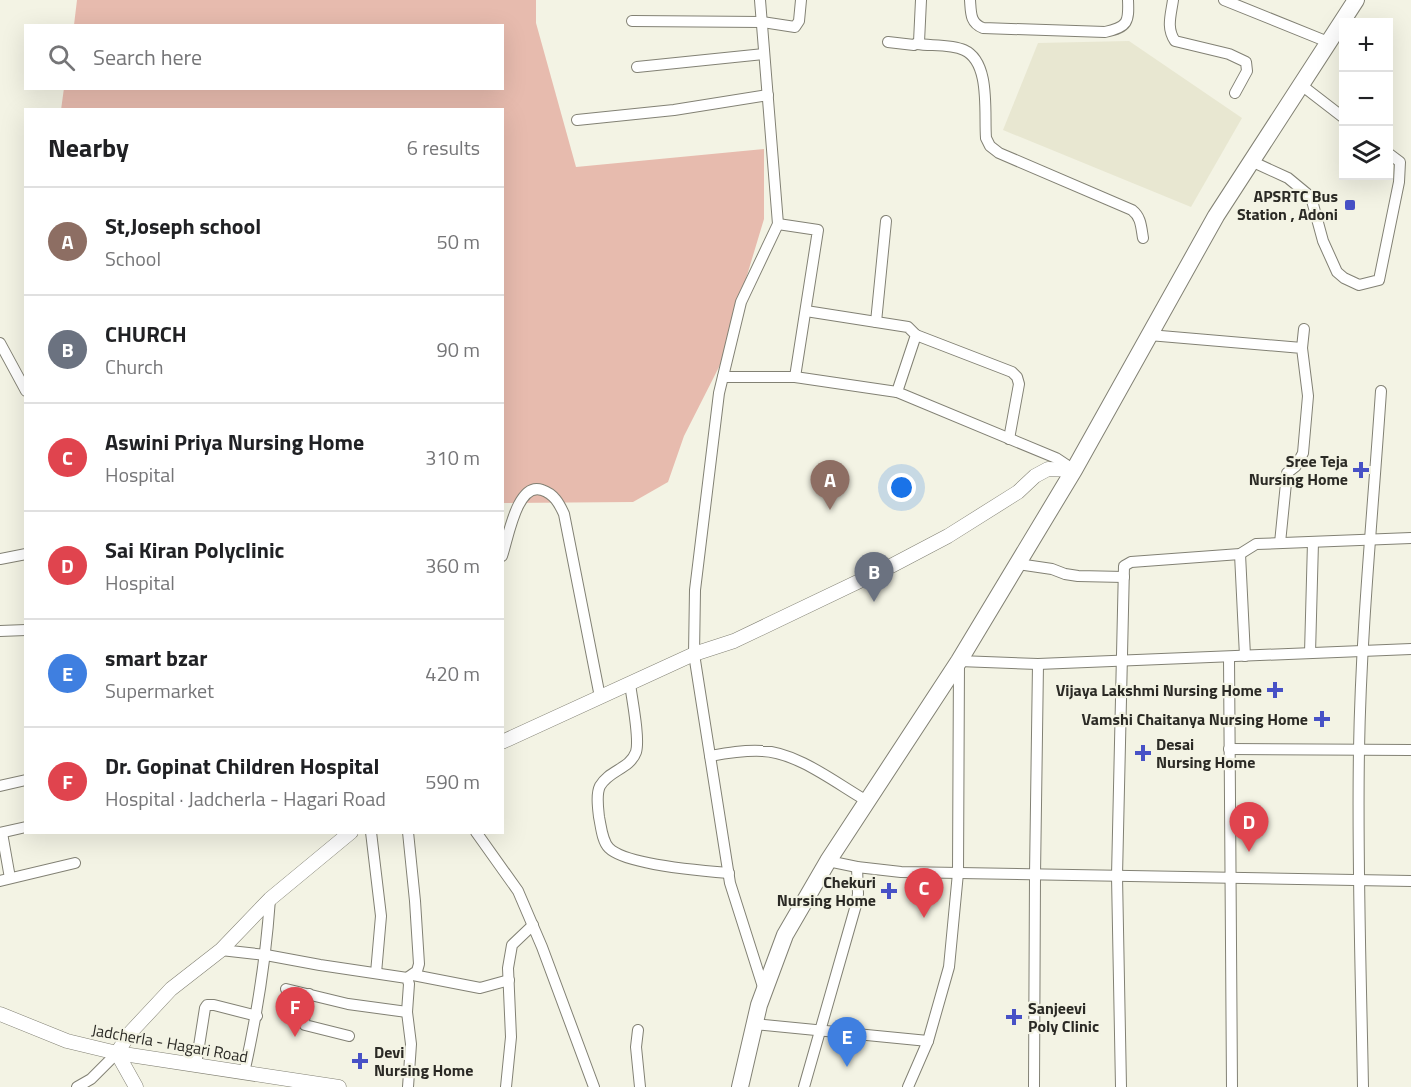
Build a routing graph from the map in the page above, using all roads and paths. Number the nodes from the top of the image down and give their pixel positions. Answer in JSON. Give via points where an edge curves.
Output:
{"nodes":[{"id":1,"x":760,"y":0,"type":"edge"},
{"id":2,"x":801,"y":0,"type":"edge"},
{"id":3,"x":921,"y":0,"type":"edge"},
{"id":4,"x":970,"y":0,"type":"edge"},
{"id":5,"x":1128,"y":0,"type":"edge"},
{"id":6,"x":1173,"y":0,"type":"edge"},
{"id":7,"x":1224,"y":0,"type":"edge"},
{"id":8,"x":1356,"y":0,"type":"edge"},
{"id":9,"x":1238,"y":3,"type":"edge"},
{"id":10,"x":632,"y":21,"type":"dead end"},
{"id":11,"x":762,"y":22,"type":"junction"},
{"id":12,"x":888,"y":42,"type":"dead end"},
{"id":13,"x":1328,"y":42,"type":"junction"},
{"id":14,"x":917,"y":44,"type":"junction"},
{"id":15,"x":764,"y":54,"type":"junction"},
{"id":16,"x":637,"y":67,"type":"dead end"},
{"id":17,"x":1300,"y":84,"type":"junction"},
{"id":18,"x":1235,"y":93,"type":"dead end"},
{"id":19,"x":768,"y":95,"type":"junction"},
{"id":20,"x":1339,"y":114,"type":"edge"},
{"id":21,"x":577,"y":120,"type":"dead end"},
{"id":22,"x":1393,"y":156,"type":"edge"},
{"id":23,"x":1251,"y":161,"type":"junction"},
{"id":24,"x":886,"y":221,"type":"dead end"},
{"id":25,"x":778,"y":224,"type":"junction"},
{"id":26,"x":1143,"y":237,"type":"dead end"},
{"id":27,"x":806,"y":311,"type":"junction"},
{"id":28,"x":876,"y":322,"type":"junction"},
{"id":29,"x":1304,"y":329,"type":"dead end"},
{"id":30,"x":1149,"y":335,"type":"junction"},
{"id":31,"x":915,"y":336,"type":"junction"},
{"id":32,"x":0,"y":343,"type":"edge"},
{"id":33,"x":1302,"y":348,"type":"junction"},
{"id":34,"x":723,"y":377,"type":"junction"},
{"id":35,"x":795,"y":377,"type":"junction"},
{"id":36,"x":24,"y":387,"type":"edge"},
{"id":37,"x":1381,"y":391,"type":"dead end"},
{"id":38,"x":897,"y":392,"type":"junction"},
{"id":39,"x":1009,"y":439,"type":"junction"},
{"id":40,"x":1074,"y":470,"type":"junction"},
{"id":41,"x":1411,"y":538,"type":"edge"},
{"id":42,"x":1370,"y":540,"type":"junction"},
{"id":43,"x":1313,"y":542,"type":"junction"},
{"id":44,"x":1280,"y":543,"type":"junction"},
{"id":45,"x":504,"y":550,"type":"edge"},
{"id":46,"x":24,"y":554,"type":"edge"},
{"id":47,"x":1240,"y":554,"type":"junction"},
{"id":48,"x":0,"y":559,"type":"edge"},
{"id":49,"x":1018,"y":564,"type":"junction"},
{"id":50,"x":1124,"y":577,"type":"junction"},
{"id":51,"x":24,"y":630,"type":"edge"},
{"id":52,"x":0,"y":631,"type":"edge"},
{"id":53,"x":1411,"y":649,"type":"edge"},
{"id":54,"x":1362,"y":651,"type":"junction"},
{"id":55,"x":694,"y":654,"type":"junction"},
{"id":56,"x":1310,"y":654,"type":"junction"},
{"id":57,"x":1245,"y":656,"type":"junction"},
{"id":58,"x":1229,"y":657,"type":"junction"},
{"id":59,"x":1121,"y":660,"type":"junction"},
{"id":60,"x":959,"y":661,"type":"junction"},
{"id":61,"x":1038,"y":664,"type":"junction"},
{"id":62,"x":630,"y":684,"type":"junction"},
{"id":63,"x":600,"y":698,"type":"junction"},
{"id":64,"x":504,"y":741,"type":"edge"},
{"id":65,"x":1229,"y":749,"type":"junction"},
{"id":66,"x":1359,"y":750,"type":"junction"},
{"id":67,"x":1411,"y":750,"type":"edge"},
{"id":68,"x":710,"y":756,"type":"junction"},
{"id":69,"x":24,"y":780,"type":"edge"},
{"id":70,"x":0,"y":786,"type":"edge"},
{"id":71,"x":867,"y":801,"type":"junction"},
{"id":72,"x":24,"y":827,"type":"edge"},
{"id":73,"x":1,"y":833,"type":"edge"},
{"id":74,"x":349,"y":834,"type":"edge"},
{"id":75,"x":371,"y":834,"type":"edge"},
{"id":76,"x":408,"y":834,"type":"edge"},
{"id":77,"x":477,"y":834,"type":"edge"},
{"id":78,"x":828,"y":861,"type":"junction"},
{"id":79,"x":75,"y":863,"type":"dead end"},
{"id":80,"x":857,"y":867,"type":"junction"},
{"id":81,"x":729,"y":873,"type":"junction"},
{"id":82,"x":958,"y":873,"type":"junction"},
{"id":83,"x":1035,"y":874,"type":"junction"},
{"id":84,"x":1117,"y":876,"type":"junction"},
{"id":85,"x":1229,"y":878,"type":"junction"},
{"id":86,"x":5,"y":880,"type":"edge"},
{"id":87,"x":1359,"y":880,"type":"junction"},
{"id":88,"x":1411,"y":881,"type":"edge"},
{"id":89,"x":270,"y":900,"type":"junction"},
{"id":90,"x":532,"y":925,"type":"junction"},
{"id":91,"x":221,"y":950,"type":"junction"},
{"id":92,"x":266,"y":955,"type":"junction"},
{"id":93,"x":376,"y":973,"type":"junction"},
{"id":94,"x":410,"y":977,"type":"junction"},
{"id":95,"x":509,"y":980,"type":"junction"},
{"id":96,"x":285,"y":988,"type":"dead end"},
{"id":97,"x":764,"y":990,"type":"junction"},
{"id":98,"x":309,"y":994,"type":"junction"},
{"id":99,"x":406,"y":1012,"type":"junction"},
{"id":100,"x":0,"y":1014,"type":"edge"},
{"id":101,"x":257,"y":1016,"type":"junction"},
{"id":102,"x":754,"y":1024,"type":"junction"},
{"id":103,"x":638,"y":1030,"type":"dead end"},
{"id":104,"x":820,"y":1030,"type":"junction"},
{"id":105,"x":349,"y":1036,"type":"dead end"},
{"id":106,"x":928,"y":1041,"type":"junction"},
{"id":107,"x":117,"y":1053,"type":"junction"},
{"id":108,"x":196,"y":1065,"type":"junction"},
{"id":109,"x":244,"y":1072,"type":"junction"},
{"id":110,"x":92,"y":1083,"type":"edge"},
{"id":111,"x":324,"y":1086,"type":"edge"},
{"id":112,"x":77,"y":1087,"type":"edge"},
{"id":113,"x":136,"y":1087,"type":"edge"},
{"id":114,"x":339,"y":1087,"type":"edge"},
{"id":115,"x":408,"y":1087,"type":"edge"},
{"id":116,"x":506,"y":1087,"type":"edge"},
{"id":117,"x":594,"y":1087,"type":"edge"},
{"id":118,"x":640,"y":1087,"type":"edge"},
{"id":119,"x":740,"y":1087,"type":"edge"},
{"id":120,"x":804,"y":1087,"type":"edge"},
{"id":121,"x":908,"y":1087,"type":"edge"},
{"id":122,"x":1034,"y":1087,"type":"edge"},
{"id":123,"x":1121,"y":1087,"type":"edge"},
{"id":124,"x":1232,"y":1087,"type":"edge"},
{"id":125,"x":1363,"y":1087,"type":"edge"}],
"edges":[{"from":1,"to":11,"type":"street"},
{"from":2,"to":11,"type":"street","via":[[795,27]]},
{"from":3,"to":14,"type":"street"},
{"from":4,"to":5,"type":"street","via":[[973,20],[983,28],[1105,32],[1125,25],[1129,17]]},
{"from":6,"to":18,"type":"street","via":[[1169,25],[1175,41],[1246,62],[1247,71]]},
{"from":7,"to":9,"type":"street"},
{"from":8,"to":13,"type":"main road"},
{"from":9,"to":13,"type":"street"},
{"from":10,"to":11,"type":"street"},
{"from":11,"to":15,"type":"street"},
{"from":12,"to":14,"type":"street"},
{"from":13,"to":17,"type":"main road"},
{"from":14,"to":26,"type":"street","via":[[963,49],[978,63],[983,75],[986,138],[990,146],[1131,210],[1140,221]]},
{"from":15,"to":16,"type":"street"},
{"from":15,"to":19,"type":"street"},
{"from":17,"to":20,"type":"street"},
{"from":17,"to":23,"type":"main road"},
{"from":19,"to":21,"type":"street"},
{"from":19,"to":25,"type":"street"},
{"from":22,"to":23,"type":"street","via":[[1400,162],[1400,182],[1379,280],[1359,285],[1337,272],[1323,241],[1311,197],[1288,178]]},
{"from":23,"to":30,"type":"main road"},
{"from":24,"to":28,"type":"street"},
{"from":25,"to":27,"type":"street","via":[[818,230]]},
{"from":25,"to":34,"type":"street","via":[[741,302]]},
{"from":27,"to":28,"type":"street"},
{"from":27,"to":35,"type":"street"},
{"from":28,"to":31,"type":"street","via":[[908,327]]},
{"from":29,"to":33,"type":"street"},
{"from":30,"to":33,"type":"street"},
{"from":30,"to":40,"type":"main road"},
{"from":31,"to":38,"type":"street"},
{"from":31,"to":39,"type":"street","via":[[996,365],[1017,377]]},
{"from":32,"to":36,"type":"street"},
{"from":33,"to":44,"type":"street","via":[[1308,396],[1303,453],[1287,473]]},
{"from":34,"to":35,"type":"street"},
{"from":34,"to":55,"type":"street","via":[[695,590]]},
{"from":35,"to":38,"type":"street"},
{"from":37,"to":42,"type":"street"},
{"from":38,"to":39,"type":"street"},
{"from":39,"to":40,"type":"street","via":[[1056,458]]},
{"from":40,"to":49,"type":"main road"},
{"from":40,"to":55,"type":"street","via":[[1048,469],[1018,492],[891,566],[734,641]]},
{"from":41,"to":42,"type":"street"},
{"from":42,"to":43,"type":"street"},
{"from":42,"to":54,"type":"street"},
{"from":43,"to":44,"type":"street"},
{"from":43,"to":56,"type":"street"},
{"from":44,"to":47,"type":"street","via":[[1256,544]]},
{"from":45,"to":63,"type":"street","via":[[518,505],[528,492],[546,491],[556,499],[564,514]]},
{"from":46,"to":48,"type":"street"},
{"from":47,"to":50,"type":"street","via":[[1131,562],[1124,566]]},
{"from":47,"to":57,"type":"street"},
{"from":49,"to":50,"type":"street","via":[[1078,576]]},
{"from":49,"to":60,"type":"main road"},
{"from":50,"to":59,"type":"street"},
{"from":51,"to":52,"type":"street"},
{"from":53,"to":54,"type":"street"},
{"from":54,"to":56,"type":"street"},
{"from":54,"to":66,"type":"street"},
{"from":55,"to":62,"type":"street"},
{"from":55,"to":68,"type":"street"},
{"from":56,"to":57,"type":"street"},
{"from":57,"to":58,"type":"street"},
{"from":58,"to":59,"type":"street"},
{"from":58,"to":65,"type":"street"},
{"from":59,"to":61,"type":"street"},
{"from":59,"to":84,"type":"street"},
{"from":60,"to":61,"type":"street"},
{"from":60,"to":71,"type":"main road"},
{"from":60,"to":82,"type":"street"},
{"from":61,"to":83,"type":"street"},
{"from":62,"to":63,"type":"street"},
{"from":62,"to":81,"type":"street","via":[[637,747],[630,762],[600,785],[599,815],[604,839],[609,848],[623,855],[679,869]]},
{"from":63,"to":64,"type":"street"},
{"from":65,"to":66,"type":"street"},
{"from":65,"to":85,"type":"street"},
{"from":66,"to":67,"type":"street"},
{"from":66,"to":87,"type":"street"},
{"from":68,"to":71,"type":"street","via":[[764,750],[797,760]]},
{"from":68,"to":81,"type":"street"},
{"from":69,"to":70,"type":"street"},
{"from":71,"to":78,"type":"main road"},
{"from":72,"to":73,"type":"street"},
{"from":73,"to":86,"type":"street"},
{"from":74,"to":89,"type":"street"},
{"from":75,"to":93,"type":"street","via":[[381,916]]},
{"from":76,"to":94,"type":"street","via":[[419,964]]},
{"from":77,"to":90,"type":"street","via":[[518,891]]},
{"from":78,"to":80,"type":"street"},
{"from":78,"to":97,"type":"main road","via":[[785,934]]},
{"from":79,"to":86,"type":"street"},
{"from":80,"to":82,"type":"street"},
{"from":80,"to":104,"type":"street","via":[[856,905]]},
{"from":81,"to":97,"type":"street"},
{"from":82,"to":83,"type":"street"},
{"from":82,"to":106,"type":"street","via":[[949,967]]},
{"from":83,"to":84,"type":"street"},
{"from":83,"to":122,"type":"street"},
{"from":84,"to":85,"type":"street"},
{"from":84,"to":123,"type":"street"},
{"from":85,"to":87,"type":"street"},
{"from":85,"to":124,"type":"street"},
{"from":87,"to":88,"type":"street"},
{"from":87,"to":125,"type":"street"},
{"from":89,"to":91,"type":"street"},
{"from":89,"to":92,"type":"street"},
{"from":90,"to":95,"type":"street","via":[[512,945]]},
{"from":90,"to":117,"type":"street"},
{"from":91,"to":92,"type":"street"},
{"from":91,"to":107,"type":"street","via":[[171,989],[129,1034]]},
{"from":92,"to":93,"type":"street"},
{"from":92,"to":101,"type":"street"},
{"from":93,"to":94,"type":"street"},
{"from":94,"to":95,"type":"street","via":[[480,988]]},
{"from":94,"to":99,"type":"street"},
{"from":95,"to":116,"type":"street","via":[[511,1036]]},
{"from":96,"to":98,"type":"street"},
{"from":97,"to":102,"type":"main road"},
{"from":98,"to":99,"type":"street"},
{"from":98,"to":105,"type":"street","via":[[305,1025]]},
{"from":99,"to":115,"type":"street","via":[[411,1044]]},
{"from":100,"to":107,"type":"street","name":"Jadcherla - Hagari Road","via":[[67,1041]]},
{"from":101,"to":108,"type":"street","via":[[207,1005]]},
{"from":101,"to":109,"type":"street"},
{"from":102,"to":104,"type":"street"},
{"from":102,"to":119,"type":"main road"},
{"from":103,"to":118,"type":"street"},
{"from":104,"to":106,"type":"street"},
{"from":104,"to":120,"type":"street"},
{"from":106,"to":121,"type":"street"},
{"from":107,"to":108,"type":"street","name":"Jadcherla - Hagari Road"},
{"from":107,"to":110,"type":"street"},
{"from":107,"to":113,"type":"street"},
{"from":108,"to":109,"type":"street","name":"Jadcherla - Hagari Road"},
{"from":109,"to":111,"type":"street","name":"Jadcherla - Hagari Road"},
{"from":110,"to":112,"type":"street"},
{"from":111,"to":114,"type":"street","name":"Jadcherla - Hagari Road"}]}
